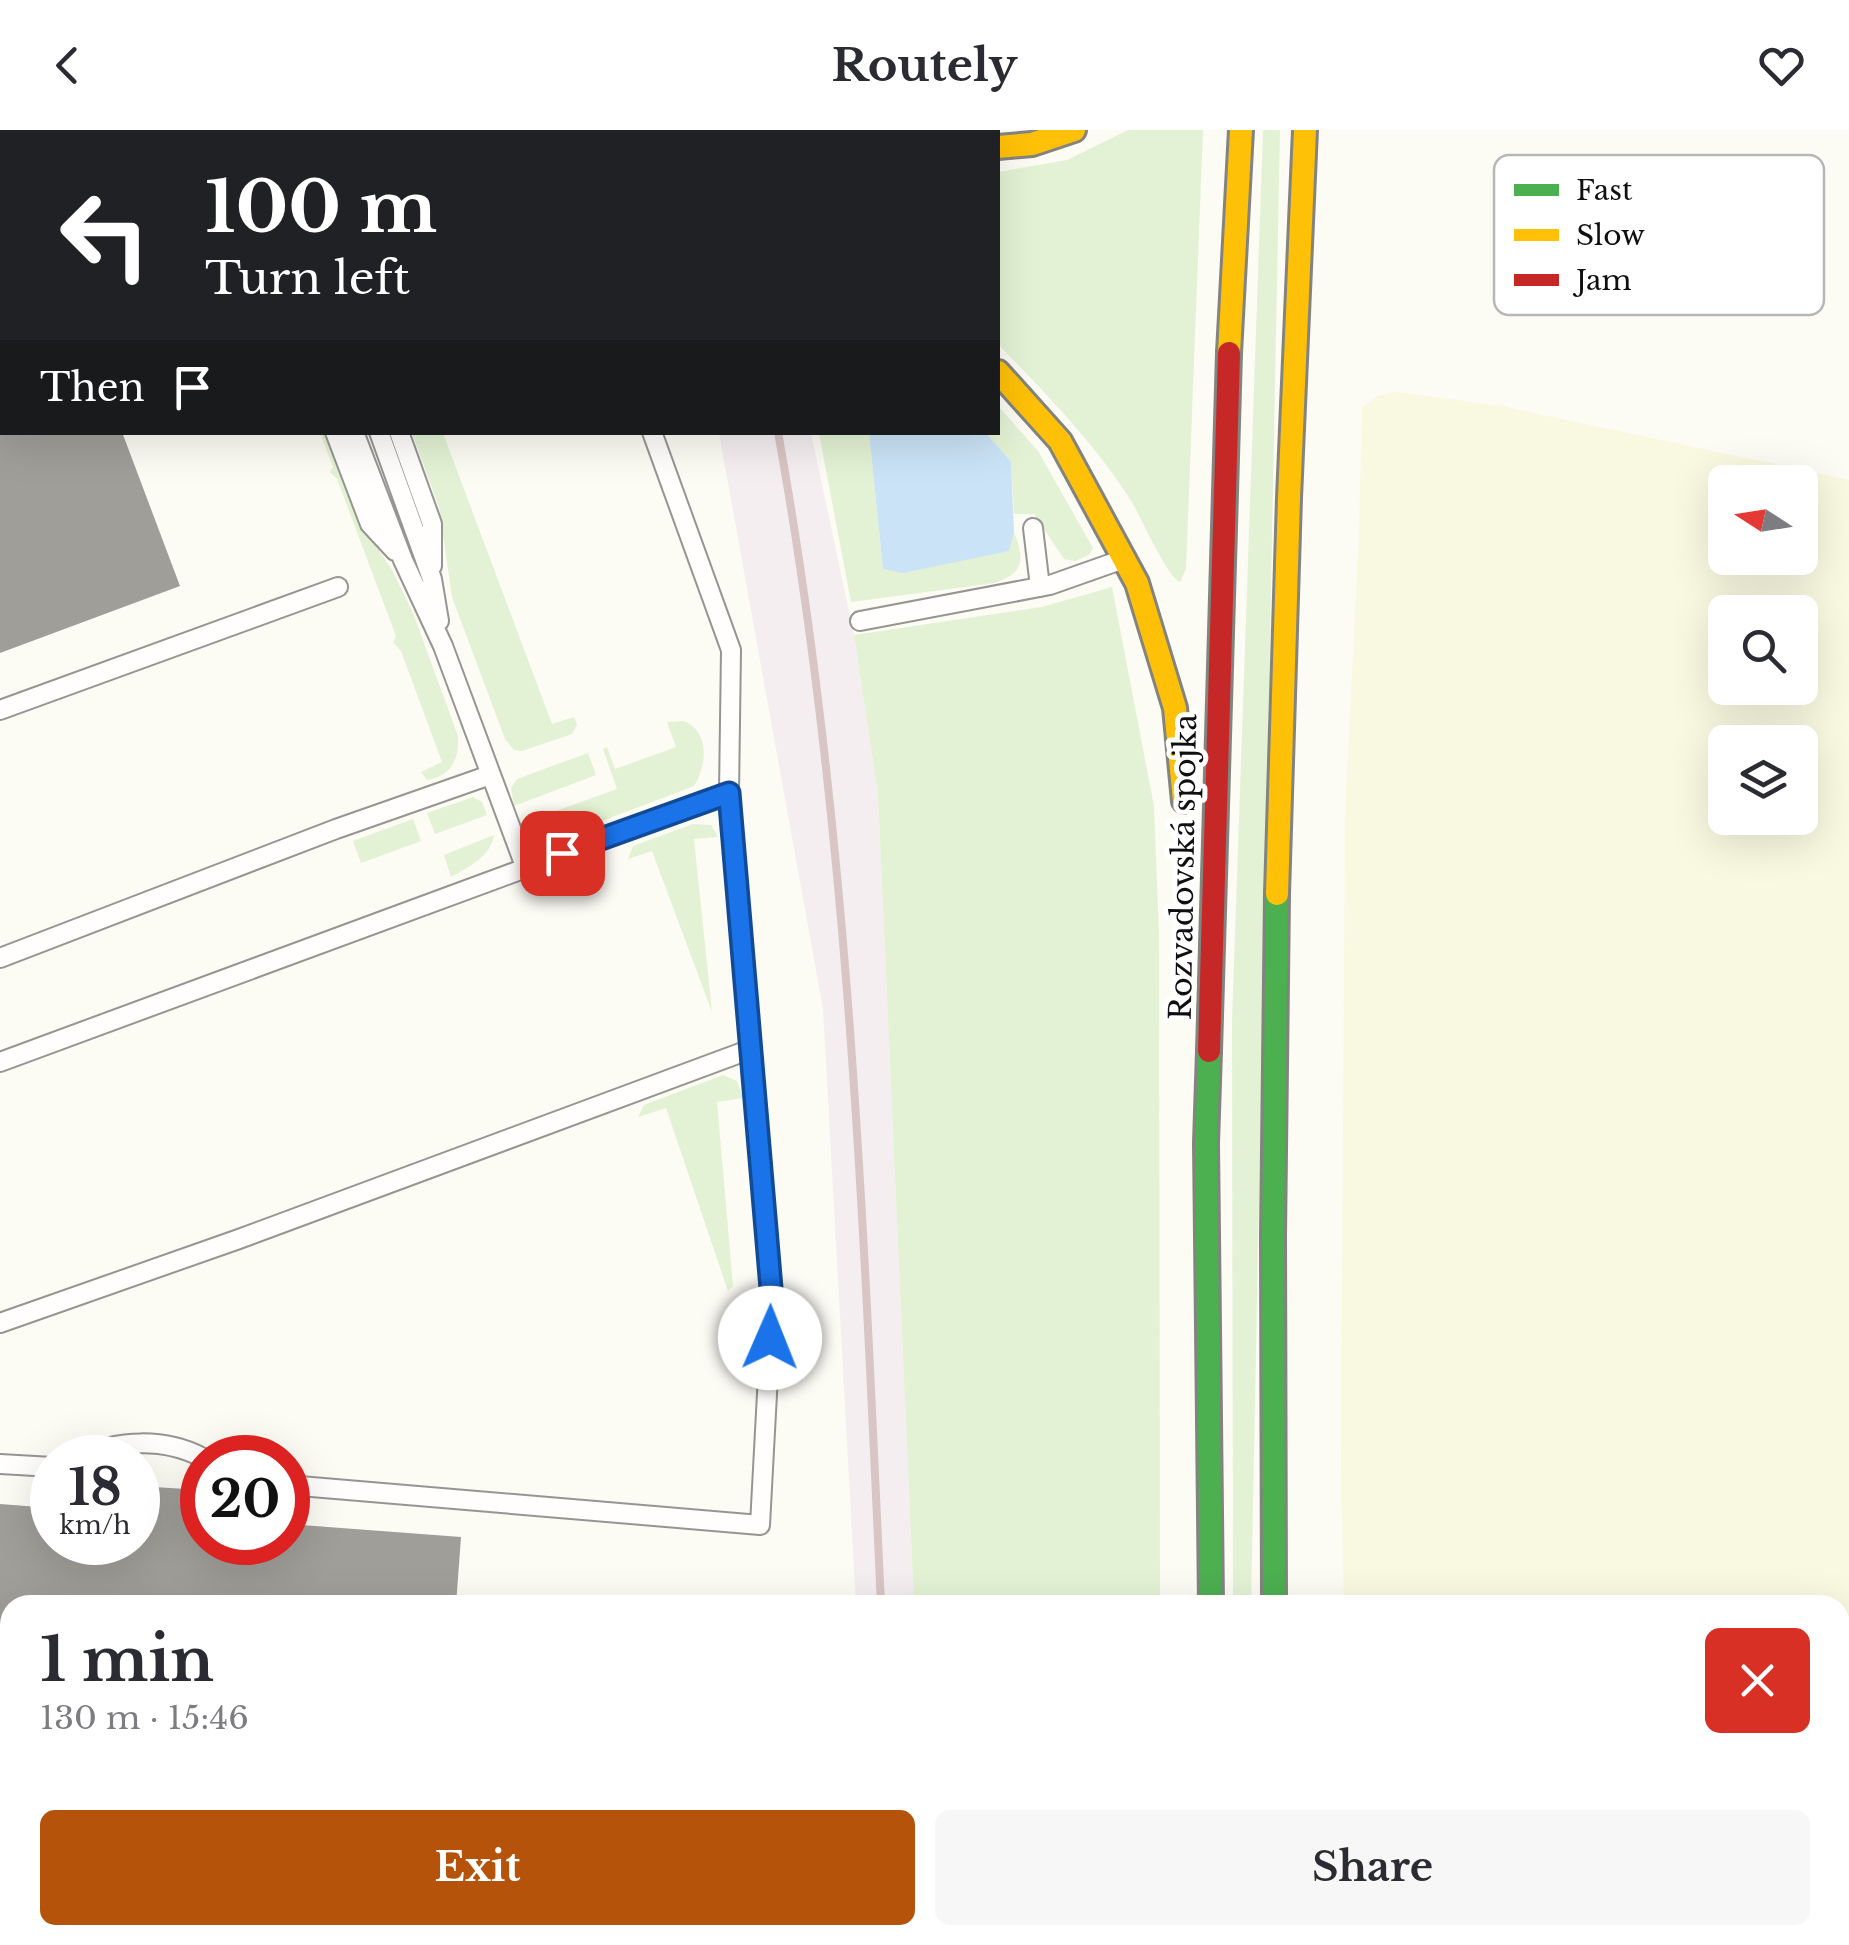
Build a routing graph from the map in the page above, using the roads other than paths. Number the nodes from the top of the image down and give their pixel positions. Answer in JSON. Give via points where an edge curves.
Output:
{"nodes":[{"id":1,"x":1074,"y":130,"type":"edge"},
{"id":2,"x":1241,"y":130,"type":"edge"},
{"id":3,"x":1305,"y":130,"type":"edge"},
{"id":4,"x":1000,"y":147,"type":"edge"},
{"id":5,"x":1000,"y":374,"type":"edge"},
{"id":6,"x":335,"y":435,"type":"edge"},
{"id":7,"x":355,"y":435,"type":"edge"},
{"id":8,"x":380,"y":435,"type":"edge"},
{"id":9,"x":400,"y":435,"type":"edge"},
{"id":10,"x":653,"y":435,"type":"edge"},
{"id":11,"x":1034,"y":528,"type":"dead end"},
{"id":12,"x":1126,"y":558,"type":"junction"},
{"id":13,"x":403,"y":560,"type":"junction"},
{"id":14,"x":432,"y":579,"type":"junction"},
{"id":15,"x":338,"y":586,"type":"dead end"},
{"id":16,"x":1040,"y":587,"type":"junction"},
{"id":17,"x":860,"y":620,"type":"dead end"},
{"id":18,"x":443,"y":646,"type":"junction"},
{"id":19,"x":0,"y":710,"type":"edge"},
{"id":20,"x":490,"y":775,"type":"junction"},
{"id":21,"x":729,"y":793,"type":"junction"},
{"id":22,"x":1185,"y":815,"type":"dead end"},
{"id":23,"x":525,"y":866,"type":"junction"},
{"id":24,"x":1190,"y":892,"type":"dead end"},
{"id":25,"x":0,"y":958,"type":"edge"},
{"id":26,"x":751,"y":1049,"type":"junction"},
{"id":27,"x":0,"y":1062,"type":"edge"},
{"id":28,"x":1206,"y":1144,"type":"junction"},
{"id":29,"x":0,"y":1324,"type":"edge"},
{"id":30,"x":0,"y":1464,"type":"edge"},
{"id":31,"x":30,"y":1466,"type":"edge"},
{"id":32,"x":310,"y":1488,"type":"edge"},
{"id":33,"x":1211,"y":1595,"type":"edge"},
{"id":34,"x":1274,"y":1595,"type":"edge"}],
"edges":[{"from":1,"to":4,"type":"highway"},
{"from":2,"to":28,"type":"highway","name":"Rozvadovská spojka","via":[[1228,354]]},
{"from":3,"to":34,"type":"highway","via":[[1278,840]]},
{"from":5,"to":12,"type":"highway","via":[[1060,441]]},
{"from":6,"to":13,"type":"lane","via":[[370,524]]},
{"from":7,"to":13,"type":"lane"},
{"from":8,"to":14,"type":"lane"},
{"from":9,"to":14,"type":"lane","via":[[432,524]]},
{"from":10,"to":21,"type":"lane","via":[[732,650]]},
{"from":11,"to":16,"type":"lane"},
{"from":12,"to":16,"type":"lane"},
{"from":12,"to":22,"type":"highway","via":[[1172,693]]},
{"from":13,"to":18,"type":"lane"},
{"from":14,"to":18,"type":"lane"},
{"from":15,"to":19,"type":"lane"},
{"from":16,"to":17,"type":"lane"},
{"from":18,"to":20,"type":"lane"},
{"from":20,"to":23,"type":"lane"},
{"from":20,"to":25,"type":"lane"},
{"from":21,"to":23,"type":"lane"},
{"from":21,"to":26,"type":"lane"},
{"from":23,"to":27,"type":"lane"},
{"from":24,"to":28,"type":"highway"},
{"from":26,"to":29,"type":"lane"},
{"from":26,"to":32,"type":"lane","via":[[772,1300],[760,1524]]},
{"from":28,"to":33,"type":"highway","name":"Rozvadovská spojka"},
{"from":30,"to":31,"type":"lane"}]}
